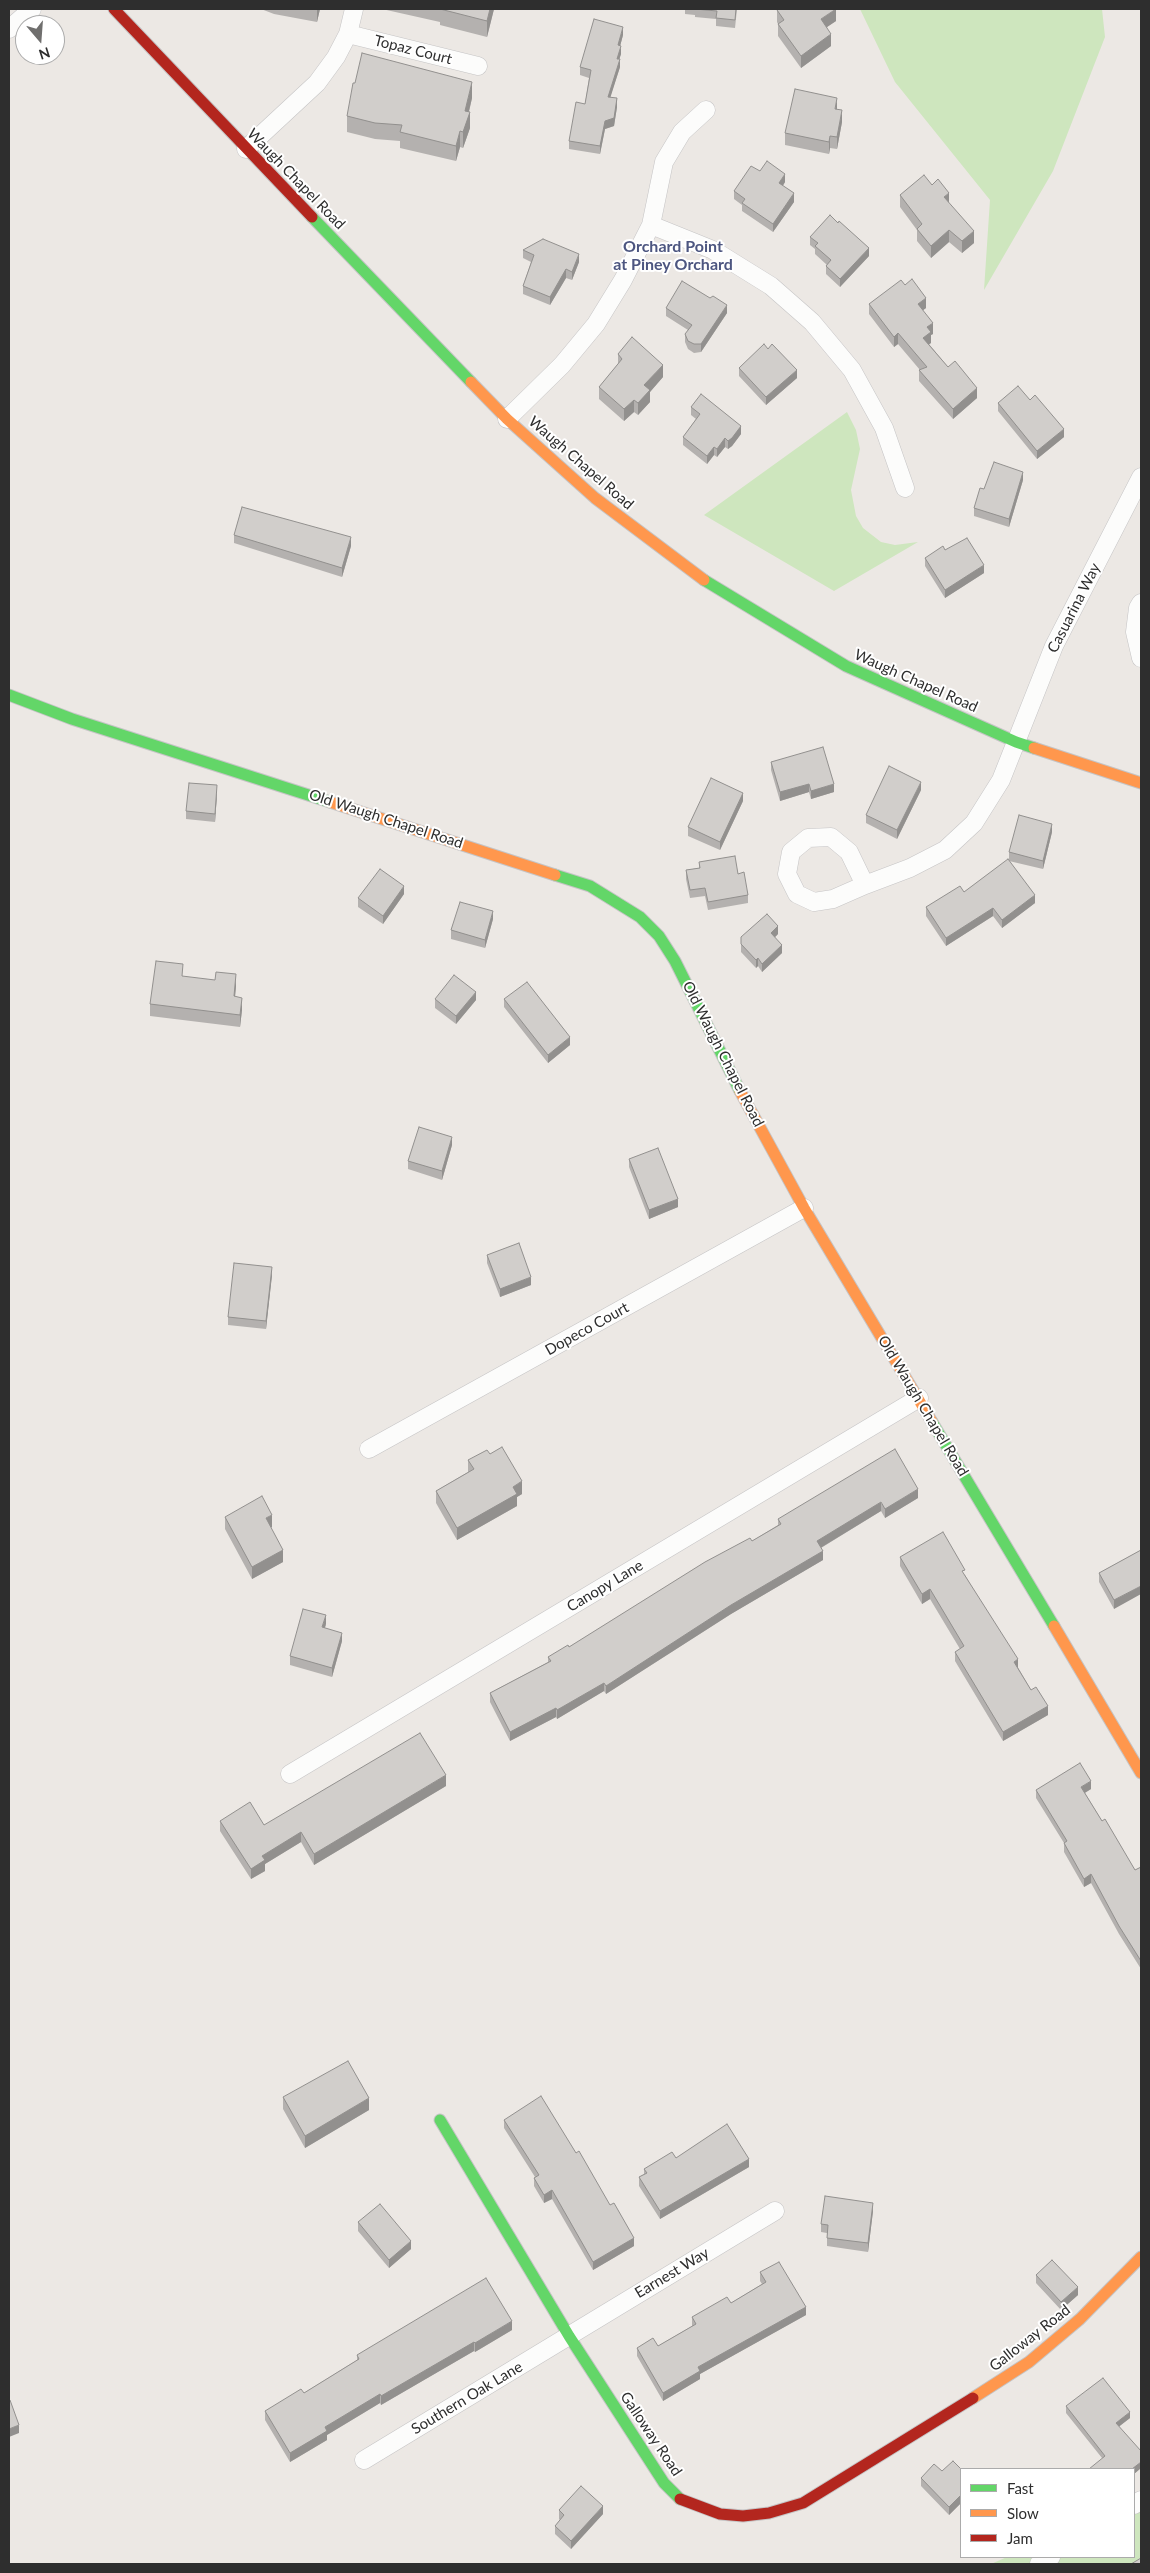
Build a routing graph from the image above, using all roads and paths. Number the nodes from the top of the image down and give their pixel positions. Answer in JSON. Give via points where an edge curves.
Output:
{"nodes":[{"id":1,"x":32,"y":9,"type":"edge"},
{"id":2,"x":114,"y":9,"type":"edge"},
{"id":3,"x":354,"y":9,"type":"edge"},
{"id":4,"x":9,"y":30,"type":"edge"},
{"id":5,"x":348,"y":34,"type":"junction"},
{"id":6,"x":478,"y":66,"type":"dead end"},
{"id":7,"x":706,"y":110,"type":"dead end"},
{"id":8,"x":246,"y":149,"type":"junction"},
{"id":9,"x":651,"y":225,"type":"junction"},
{"id":10,"x":507,"y":419,"type":"junction"},
{"id":11,"x":1141,"y":477,"type":"edge"},
{"id":12,"x":905,"y":488,"type":"dead end"},
{"id":13,"x":1141,"y":604,"type":"edge"},
{"id":14,"x":1141,"y":658,"type":"edge"},
{"id":15,"x":9,"y":695,"type":"edge"},
{"id":16,"x":1016,"y":742,"type":"junction"},
{"id":17,"x":1141,"y":782,"type":"edge"},
{"id":18,"x":865,"y":885,"type":"junction"},
{"id":19,"x":804,"y":1208,"type":"junction"},
{"id":20,"x":919,"y":1398,"type":"junction"},
{"id":21,"x":369,"y":1449,"type":"dead end"},
{"id":22,"x":1141,"y":1773,"type":"edge"},
{"id":23,"x":290,"y":1774,"type":"dead end"},
{"id":24,"x":440,"y":2120,"type":"dead end"},
{"id":25,"x":775,"y":2211,"type":"dead end"},
{"id":26,"x":1141,"y":2257,"type":"edge"},
{"id":27,"x":569,"y":2336,"type":"junction"},
{"id":28,"x":364,"y":2460,"type":"dead end"}],
"edges":[{"from":1,"to":4,"type":"street"},
{"from":2,"to":8,"type":"street","name":"Waugh Chapel Road"},
{"from":3,"to":5,"type":"street"},
{"from":5,"to":6,"type":"street","name":"Topaz Court"},
{"from":5,"to":8,"type":"street","via":[[317,84]]},
{"from":7,"to":9,"type":"street","via":[[682,132],[664,162]]},
{"from":8,"to":10,"type":"street","name":"Waugh Chapel Road"},
{"from":9,"to":10,"type":"street","via":[[596,324],[562,366]]},
{"from":9,"to":12,"type":"street","via":[[714,250],[771,286],[812,322],[852,370],[884,428]]},
{"from":10,"to":16,"type":"street","name":"Waugh Chapel Road","via":[[595,498],[701,578],[846,666]]},
{"from":11,"to":16,"type":"street","name":"Casuarina Way","via":[[1054,646]]},
{"from":13,"to":14,"type":"street","via":[[1135,632]]},
{"from":15,"to":19,"type":"street","name":"Old Waugh Chapel Road","via":[[72,719],[590,886],[620,903],[659,936],[675,961],[726,1066]]},
{"from":16,"to":17,"type":"street","name":"Waugh Chapel Road"},
{"from":16,"to":18,"type":"street","name":"Casuarina Way","via":[[996,789],[974,823],[945,850]]},
{"from":18,"to":18,"type":"street","via":[[849,852],[831,837],[808,838],[791,852],[787,874],[796,894],[814,902],[833,899]]},
{"from":19,"to":20,"type":"street","name":"Old Waugh Chapel Road"},
{"from":19,"to":21,"type":"street","name":"Dopeco Court"},
{"from":20,"to":22,"type":"street","name":"Old Waugh Chapel Road"},
{"from":20,"to":23,"type":"street","name":"Canopy Lane"},
{"from":24,"to":27,"type":"street","name":"Galloway Road"},
{"from":25,"to":27,"type":"street","name":"Earnest Way"},
{"from":26,"to":27,"type":"street","name":"Galloway Road","via":[[1080,2319],[1029,2362],[917,2435],[803,2503],[769,2513],[720,2514],[679,2498],[664,2483]]},
{"from":27,"to":28,"type":"street","name":"Southern Oak Lane"}]}
